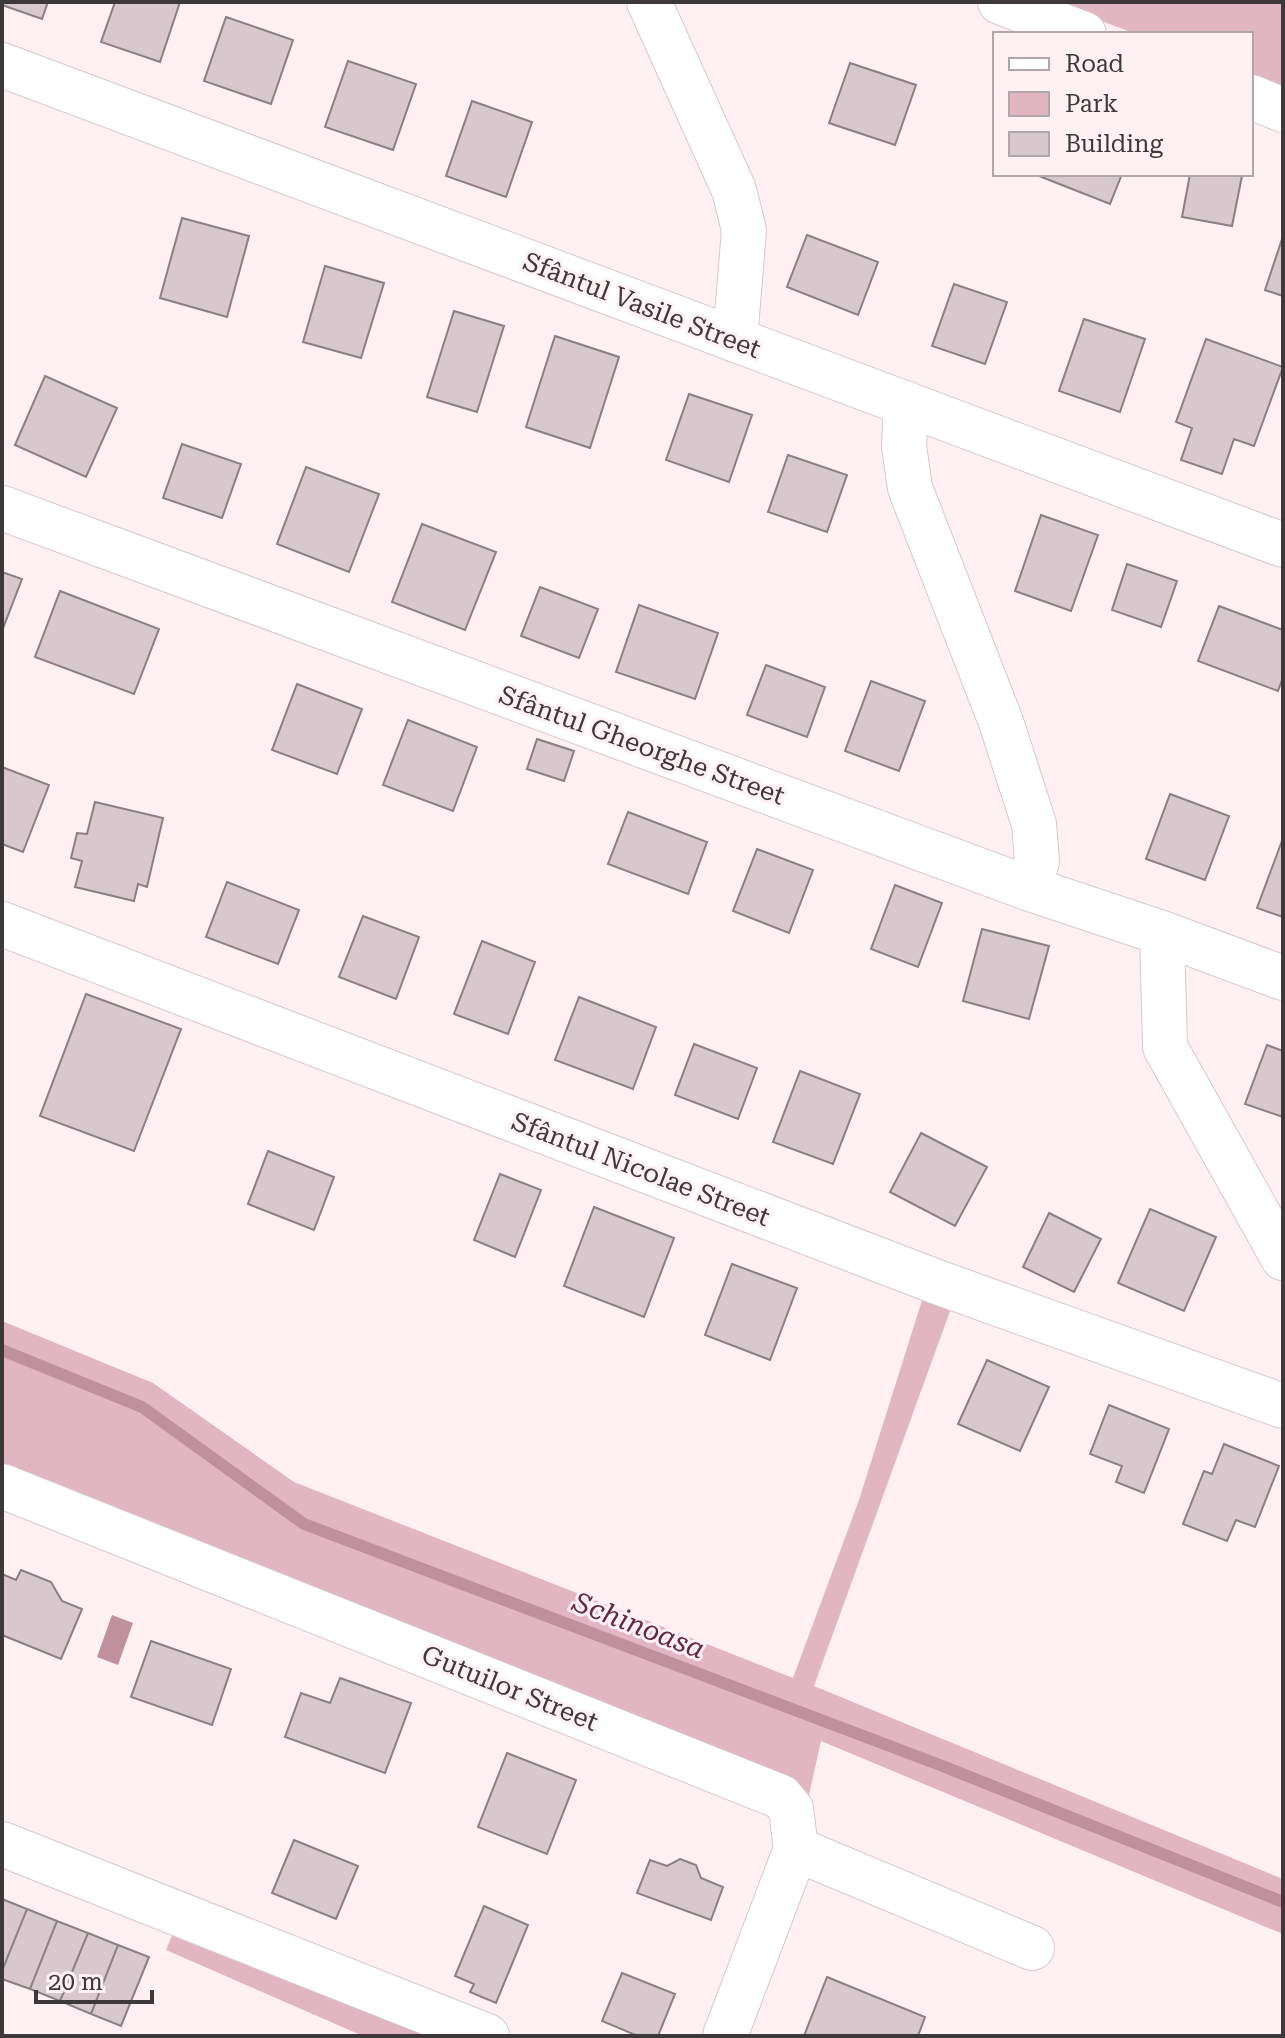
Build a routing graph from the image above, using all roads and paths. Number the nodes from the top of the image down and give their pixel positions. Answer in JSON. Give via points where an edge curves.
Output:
{"nodes":[{"id":1,"x":649,"y":2,"type":"edge"},
{"id":2,"x":1000,"y":2,"type":"edge"},
{"id":3,"x":1079,"y":32,"type":"edge"},
{"id":4,"x":2,"y":65,"type":"edge"},
{"id":5,"x":1253,"y":98,"type":"edge"},
{"id":6,"x":1283,"y":110,"type":"edge"},
{"id":7,"x":735,"y":340,"type":"junction"},
{"id":8,"x":906,"y":403,"type":"junction"},
{"id":9,"x":2,"y":508,"type":"edge"},
{"id":10,"x":1283,"y":545,"type":"edge"},
{"id":11,"x":1030,"y":889,"type":"junction"},
{"id":12,"x":2,"y":924,"type":"edge"},
{"id":13,"x":1162,"y":933,"type":"junction"},
{"id":14,"x":1283,"y":978,"type":"edge"},
{"id":15,"x":1283,"y":1258,"type":"edge"},
{"id":16,"x":1283,"y":1406,"type":"edge"},
{"id":17,"x":2,"y":1486,"type":"edge"},
{"id":18,"x":2,"y":1844,"type":"edge"},
{"id":19,"x":796,"y":1849,"type":"junction"},
{"id":20,"x":1032,"y":1948,"type":"dead end"},
{"id":21,"x":487,"y":2036,"type":"edge"},
{"id":22,"x":725,"y":2036,"type":"edge"}],
"edges":[{"from":1,"to":7,"type":"street","via":[[734,190],[744,230]]},
{"from":2,"to":3,"type":"street"},
{"from":4,"to":7,"type":"street","name":"Sfântul Vasile Street"},
{"from":5,"to":6,"type":"street"},
{"from":7,"to":8,"type":"street","name":"Sfântul Vasile Street"},
{"from":8,"to":10,"type":"street","name":"Sfântul Vasile Street"},
{"from":8,"to":11,"type":"street","via":[[904,446],[910,488],[1001,722],[1034,824],[1037,861]]},
{"from":9,"to":11,"type":"street","name":"Sfântul Gheorghe Street"},
{"from":11,"to":13,"type":"street","name":"Sfântul Gheorghe Street"},
{"from":12,"to":16,"type":"street","name":"Sfântul Nicolae Street","via":[[937,1282]]},
{"from":13,"to":14,"type":"street","name":"Sfântul Gheorghe Street"},
{"from":13,"to":15,"type":"street","via":[[1165,1047]]},
{"from":17,"to":19,"type":"street","name":"Gutuilor Street","via":[[781,1797],[791,1809]]},
{"from":18,"to":21,"type":"street"},
{"from":19,"to":20,"type":"street"},
{"from":19,"to":22,"type":"street","name":"Gutuilor Street"}]}
